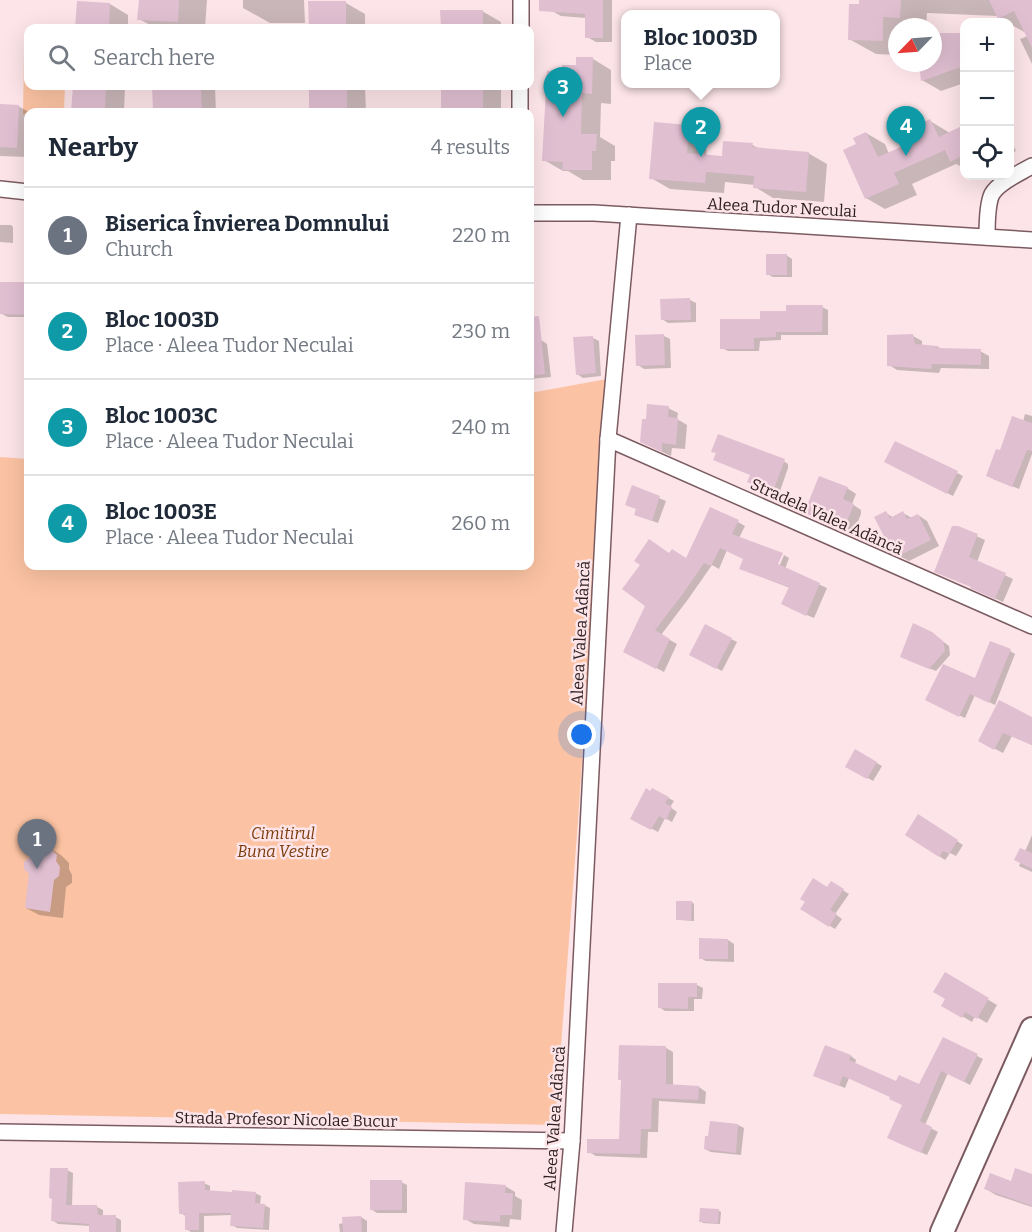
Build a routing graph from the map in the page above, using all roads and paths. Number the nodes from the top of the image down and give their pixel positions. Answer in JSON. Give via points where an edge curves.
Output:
{"nodes":[{"id":1,"x":521,"y":0,"type":"edge"},
{"id":2,"x":521,"y":24,"type":"edge"},
{"id":3,"x":520,"y":90,"type":"edge"},
{"id":4,"x":520,"y":108,"type":"edge"},
{"id":5,"x":1032,"y":166,"type":"edge"},
{"id":6,"x":0,"y":189,"type":"edge"},
{"id":7,"x":24,"y":192,"type":"edge"},
{"id":8,"x":534,"y":213,"type":"edge"},
{"id":9,"x":629,"y":216,"type":"junction"},
{"id":10,"x":987,"y":237,"type":"junction"},
{"id":11,"x":1032,"y":240,"type":"edge"},
{"id":12,"x":608,"y":439,"type":"junction"},
{"id":13,"x":1032,"y":626,"type":"edge"},
{"id":14,"x":1032,"y":1029,"type":"edge"},
{"id":15,"x":0,"y":1132,"type":"edge"},
{"id":16,"x":572,"y":1141,"type":"junction"},
{"id":17,"x":564,"y":1232,"type":"edge"},
{"id":18,"x":942,"y":1232,"type":"edge"}],
"edges":[{"from":1,"to":2,"type":"street"},
{"from":3,"to":4,"type":"street"},
{"from":5,"to":10,"type":"street","via":[[1006,180],[992,194]]},
{"from":6,"to":7,"type":"street"},
{"from":8,"to":9,"type":"street","name":"Aleea Tudor Neculai"},
{"from":9,"to":10,"type":"street","name":"Aleea Tudor Neculai"},
{"from":9,"to":12,"type":"street","name":"Aleea Valea Adâncă"},
{"from":10,"to":11,"type":"street","name":"Aleea Tudor Neculai"},
{"from":12,"to":13,"type":"street","name":"Stradela Valea Adâncă"},
{"from":12,"to":16,"type":"street","name":"Aleea Valea Adâncă"},
{"from":14,"to":18,"type":"street"},
{"from":15,"to":16,"type":"street","name":"Strada Profesor Nicolae Bucur"},
{"from":16,"to":17,"type":"street","name":"Aleea Valea Adâncă"}]}
